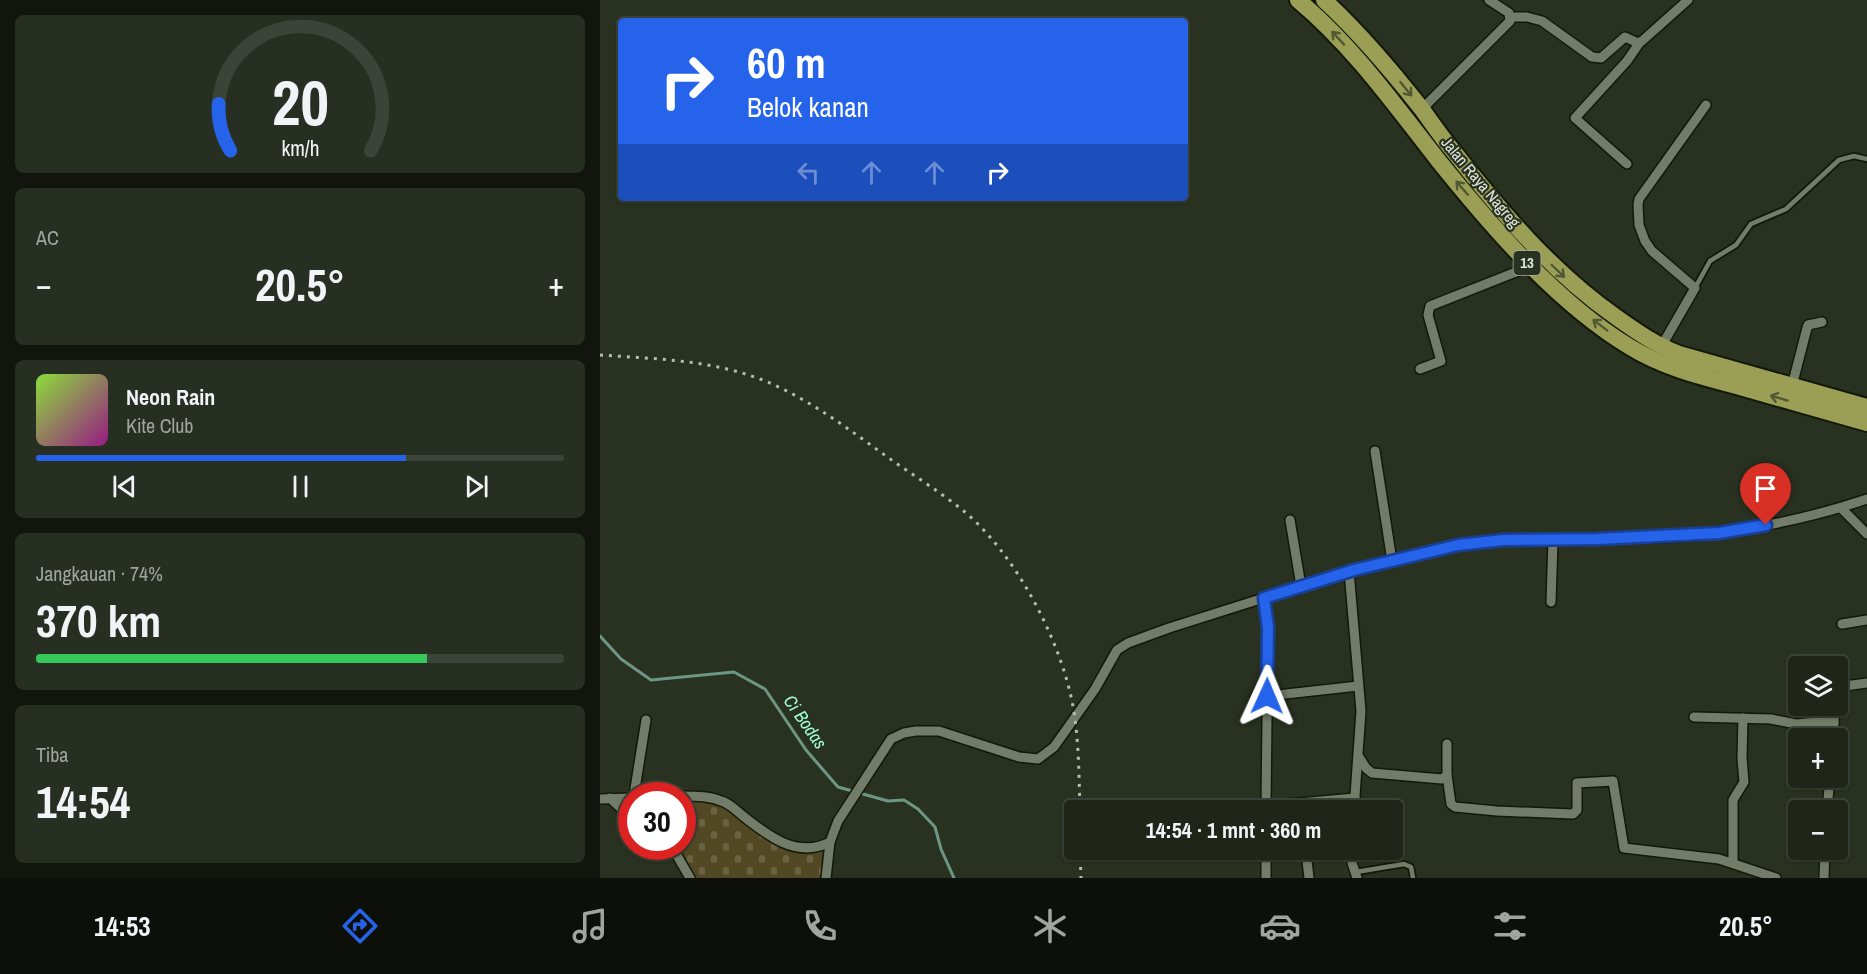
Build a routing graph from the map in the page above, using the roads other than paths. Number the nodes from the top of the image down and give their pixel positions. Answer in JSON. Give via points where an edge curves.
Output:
{"nodes":[{"id":1,"x":1298,"y":0,"type":"edge"},
{"id":2,"x":1324,"y":0,"type":"edge"},
{"id":3,"x":1489,"y":0,"type":"edge"},
{"id":4,"x":1688,"y":0,"type":"edge"},
{"id":5,"x":1510,"y":17,"type":"junction"},
{"id":6,"x":1640,"y":42,"type":"junction"},
{"id":7,"x":1706,"y":105,"type":"dead end"},
{"id":8,"x":1422,"y":109,"type":"junction"},
{"id":9,"x":1867,"y":159,"type":"edge"},
{"id":10,"x":1627,"y":164,"type":"dead end"},
{"id":11,"x":1531,"y":266,"type":"junction"},
{"id":12,"x":1695,"y":288,"type":"junction"},
{"id":13,"x":1822,"y":322,"type":"dead end"},
{"id":14,"x":1661,"y":347,"type":"junction"},
{"id":15,"x":1420,"y":369,"type":"dead end"},
{"id":16,"x":1792,"y":386,"type":"junction"},
{"id":17,"x":1867,"y":407,"type":"edge"},
{"id":18,"x":1867,"y":423,"type":"edge"},
{"id":19,"x":1375,"y":451,"type":"dead end"},
{"id":20,"x":1867,"y":499,"type":"edge"},
{"id":21,"x":1841,"y":508,"type":"junction"},
{"id":22,"x":1290,"y":520,"type":"dead end"},
{"id":23,"x":1867,"y":534,"type":"edge"},
{"id":24,"x":1553,"y":540,"type":"junction"},
{"id":25,"x":1392,"y":561,"type":"junction"},
{"id":26,"x":1349,"y":571,"type":"junction"},
{"id":27,"x":1301,"y":586,"type":"junction"},
{"id":28,"x":1264,"y":598,"type":"junction"},
{"id":29,"x":1551,"y":602,"type":"dead end"},
{"id":30,"x":1867,"y":620,"type":"edge"},
{"id":31,"x":1842,"y":624,"type":"dead end"},
{"id":32,"x":1867,"y":683,"type":"edge"},
{"id":33,"x":1358,"y":686,"type":"junction"},
{"id":34,"x":1848,"y":686,"type":"edge"},
{"id":35,"x":1267,"y":696,"type":"junction"},
{"id":36,"x":1834,"y":716,"type":"edge"},
{"id":37,"x":1695,"y":717,"type":"dead end"},
{"id":38,"x":1743,"y":718,"type":"junction"},
{"id":39,"x":646,"y":720,"type":"dead end"},
{"id":40,"x":1834,"y":723,"type":"junction"},
{"id":41,"x":1834,"y":728,"type":"edge"},
{"id":42,"x":1447,"y":744,"type":"dead end"},
{"id":43,"x":1359,"y":757,"type":"junction"},
{"id":44,"x":1447,"y":775,"type":"junction"},
{"id":45,"x":635,"y":782,"type":"edge"},
{"id":46,"x":696,"y":796,"type":"edge"},
{"id":47,"x":618,"y":797,"type":"edge"},
{"id":48,"x":610,"y":798,"type":"junction"},
{"id":49,"x":1355,"y":798,"type":"joint"},
{"id":50,"x":600,"y":799,"type":"edge"},
{"id":51,"x":1266,"y":800,"type":"edge"},
{"id":52,"x":1337,"y":800,"type":"edge"},
{"id":53,"x":618,"y":806,"type":"edge"},
{"id":54,"x":830,"y":842,"type":"junction"},
{"id":55,"x":680,"y":860,"type":"edge"},
{"id":56,"x":1266,"y":860,"type":"edge"},
{"id":57,"x":1307,"y":860,"type":"edge"},
{"id":58,"x":1354,"y":860,"type":"edge"},
{"id":59,"x":1825,"y":860,"type":"edge"},
{"id":60,"x":1733,"y":863,"type":"junction"},
{"id":61,"x":1355,"y":876,"type":"edge"},
{"id":62,"x":690,"y":878,"type":"edge"},
{"id":63,"x":826,"y":878,"type":"edge"},
{"id":64,"x":1266,"y":878,"type":"edge"},
{"id":65,"x":1309,"y":878,"type":"edge"},
{"id":66,"x":1413,"y":878,"type":"edge"},
{"id":67,"x":1776,"y":878,"type":"edge"},
{"id":68,"x":1824,"y":878,"type":"edge"}],
"edges":[{"from":11,"to":1,"type":"highway","name":"Jalan Raya Nagreg","number":"13","one_way":true,"via":[[1439,161],[1339,37]]},
{"from":2,"to":8,"type":"highway","name":"Jalan Raya Nagreg","number":"13","one_way":true},
{"from":3,"to":5,"type":"street"},
{"from":4,"to":6,"type":"street"},
{"from":5,"to":6,"type":"street","via":[[1542,21],[1596,58],[1624,37]]},
{"from":5,"to":8,"type":"street","via":[[1503,30]]},
{"from":6,"to":10,"type":"street","via":[[1575,118]]},
{"from":7,"to":12,"type":"street","via":[[1639,198],[1638,205],[1645,241]]},
{"from":8,"to":14,"type":"highway","name":"Jalan Raya Nagreg","number":"13","one_way":true,"via":[[1453,152],[1546,259],[1598,304]]},
{"from":9,"to":12,"type":"lane","via":[[1857,156],[1839,160],[1786,208],[1751,224],[1736,245],[1710,261]]},
{"from":11,"to":15,"type":"street","via":[[1430,306],[1428,315],[1441,361]]},
{"from":18,"to":11,"type":"highway","name":"Jalan Raya Nagreg","number":"13","one_way":true,"via":[[1653,360],[1592,319]]},
{"from":12,"to":14,"type":"street"},
{"from":13,"to":16,"type":"street","via":[[1808,325]]},
{"from":14,"to":16,"type":"highway","name":"Jalan Raya Nagreg","number":"13"},
{"from":16,"to":17,"type":"highway","name":"Jalan Raya Nagreg","number":"13"},
{"from":19,"to":25,"type":"street"},
{"from":20,"to":21,"type":"street"},
{"from":21,"to":23,"type":"street"},
{"from":21,"to":24,"type":"street","via":[[1719,533]]},
{"from":22,"to":27,"type":"street"},
{"from":24,"to":25,"type":"street","via":[[1458,545]]},
{"from":24,"to":29,"type":"street"},
{"from":25,"to":26,"type":"street"},
{"from":26,"to":27,"type":"street"},
{"from":26,"to":33,"type":"street"},
{"from":27,"to":28,"type":"street"},
{"from":28,"to":35,"type":"street","via":[[1268,628]]},
{"from":28,"to":54,"type":"street","via":[[1169,628],[1117,650],[1054,747],[1038,759],[1019,757],[939,731],[916,731],[891,739],[838,821]]},
{"from":30,"to":31,"type":"street"},
{"from":32,"to":34,"type":"street"},
{"from":33,"to":35,"type":"street"},
{"from":33,"to":43,"type":"street"},
{"from":35,"to":51,"type":"street"},
{"from":36,"to":40,"type":"street"},
{"from":37,"to":38,"type":"street"},
{"from":38,"to":40,"type":"street","via":[[1796,724]]},
{"from":38,"to":60,"type":"street","via":[[1744,782],[1733,800]]},
{"from":39,"to":45,"type":"street"},
{"from":40,"to":41,"type":"street"},
{"from":42,"to":44,"type":"street"},
{"from":43,"to":44,"type":"street","via":[[1372,773],[1442,779]]},
{"from":43,"to":49,"type":"street"},
{"from":44,"to":60,"type":"street","via":[[1451,804],[1455,807],[1497,812],[1573,814],[1578,810],[1577,783],[1613,781],[1624,848],[1705,856]]},
{"from":46,"to":54,"type":"street","via":[[726,802],[768,836],[795,846],[819,848]]},
{"from":47,"to":48,"type":"street"},
{"from":48,"to":50,"type":"street"},
{"from":48,"to":53,"type":"street"},
{"from":49,"to":52,"type":"street"},
{"from":54,"to":63,"type":"street"},
{"from":55,"to":62,"type":"street"},
{"from":56,"to":64,"type":"street"},
{"from":57,"to":65,"type":"street"},
{"from":58,"to":61,"type":"street"},
{"from":59,"to":68,"type":"street"},
{"from":60,"to":67,"type":"street"},
{"from":61,"to":66,"type":"lane","via":[[1404,864],[1411,867]]}]}
